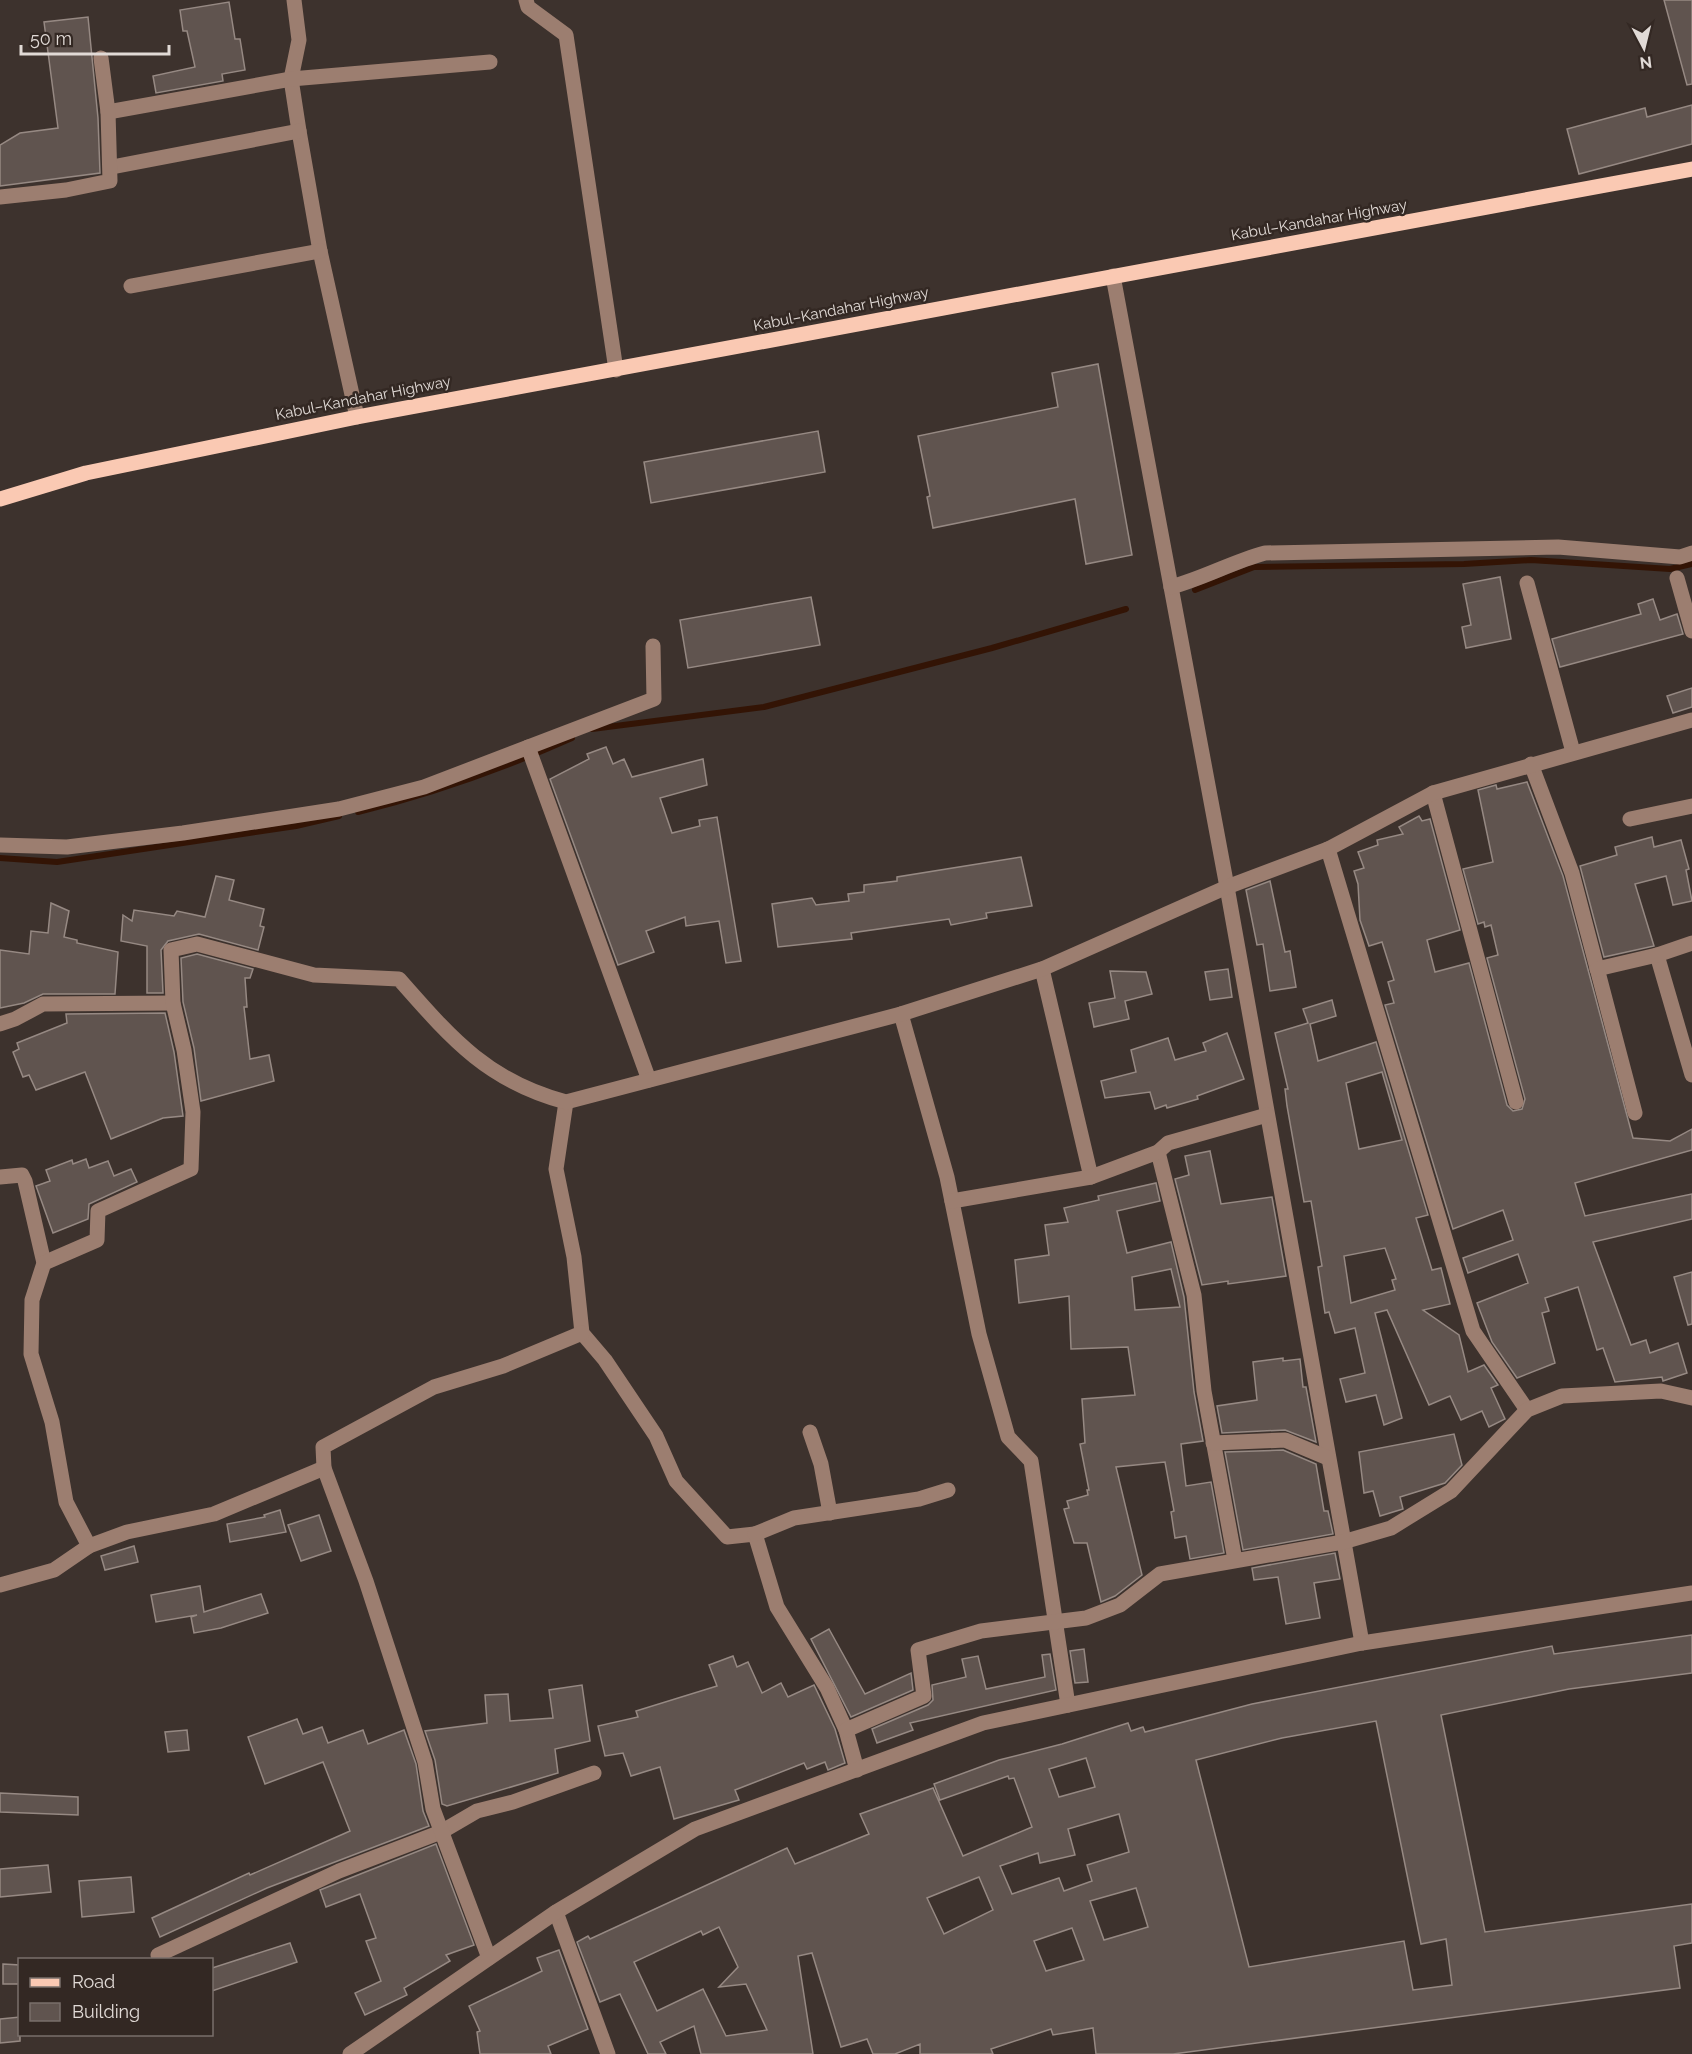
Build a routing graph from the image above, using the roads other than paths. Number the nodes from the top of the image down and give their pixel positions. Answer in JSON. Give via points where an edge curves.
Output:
{"nodes":[{"id":1,"x":294,"y":0,"type":"edge"},
{"id":2,"x":526,"y":0,"type":"edge"},
{"id":3,"x":101,"y":58,"type":"dead end"},
{"id":4,"x":490,"y":62,"type":"dead end"},
{"id":5,"x":291,"y":79,"type":"junction"},
{"id":6,"x":108,"y":112,"type":"junction"},
{"id":7,"x":299,"y":131,"type":"junction"},
{"id":8,"x":112,"y":167,"type":"junction"},
{"id":9,"x":1692,"y":170,"type":"edge"},
{"id":10,"x":0,"y":196,"type":"edge"},
{"id":11,"x":320,"y":250,"type":"junction"},
{"id":12,"x":1113,"y":276,"type":"junction"},
{"id":13,"x":131,"y":286,"type":"dead end"},
{"id":14,"x":616,"y":370,"type":"junction"},
{"id":15,"x":357,"y":417,"type":"junction"},
{"id":16,"x":0,"y":499,"type":"edge"},
{"id":17,"x":1692,"y":554,"type":"edge"},
{"id":18,"x":1677,"y":578,"type":"dead end"},
{"id":19,"x":1527,"y":583,"type":"dead end"},
{"id":20,"x":1171,"y":587,"type":"junction"},
{"id":21,"x":1692,"y":631,"type":"edge"},
{"id":22,"x":653,"y":646,"type":"dead end"},
{"id":23,"x":1692,"y":720,"type":"edge"},
{"id":24,"x":528,"y":747,"type":"junction"},
{"id":25,"x":1573,"y":752,"type":"junction"},
{"id":26,"x":1531,"y":764,"type":"junction"},
{"id":27,"x":1433,"y":793,"type":"junction"},
{"id":28,"x":1692,"y":806,"type":"edge"},
{"id":29,"x":1630,"y":819,"type":"dead end"},
{"id":30,"x":0,"y":845,"type":"edge"},
{"id":31,"x":1328,"y":849,"type":"junction"},
{"id":32,"x":1227,"y":886,"type":"junction"},
{"id":33,"x":1692,"y":943,"type":"edge"},
{"id":34,"x":1657,"y":955,"type":"junction"},
{"id":35,"x":1042,"y":969,"type":"junction"},
{"id":36,"x":1597,"y":969,"type":"junction"},
{"id":37,"x":173,"y":1003,"type":"junction"},
{"id":38,"x":901,"y":1014,"type":"junction"},
{"id":39,"x":0,"y":1024,"type":"edge"},
{"id":40,"x":1692,"y":1075,"type":"edge"},
{"id":41,"x":649,"y":1080,"type":"junction"},
{"id":42,"x":566,"y":1102,"type":"junction"},
{"id":43,"x":1516,"y":1102,"type":"dead end"},
{"id":44,"x":1635,"y":1113,"type":"dead end"},
{"id":45,"x":1268,"y":1115,"type":"junction"},
{"id":46,"x":1158,"y":1152,"type":"junction"},
{"id":47,"x":0,"y":1177,"type":"edge"},
{"id":48,"x":1091,"y":1177,"type":"junction"},
{"id":49,"x":952,"y":1201,"type":"junction"},
{"id":50,"x":44,"y":1263,"type":"junction"},
{"id":51,"x":582,"y":1333,"type":"junction"},
{"id":52,"x":1692,"y":1398,"type":"edge"},
{"id":53,"x":1527,"y":1410,"type":"junction"},
{"id":54,"x":810,"y":1432,"type":"dead end"},
{"id":55,"x":1213,"y":1443,"type":"junction"},
{"id":56,"x":1328,"y":1458,"type":"junction"},
{"id":57,"x":324,"y":1468,"type":"junction"},
{"id":58,"x":948,"y":1490,"type":"dead end"},
{"id":59,"x":830,"y":1513,"type":"junction"},
{"id":60,"x":755,"y":1534,"type":"junction"},
{"id":61,"x":1343,"y":1542,"type":"junction"},
{"id":62,"x":89,"y":1546,"type":"junction"},
{"id":63,"x":1235,"y":1560,"type":"junction"},
{"id":64,"x":0,"y":1585,"type":"edge"},
{"id":65,"x":1692,"y":1593,"type":"edge"},
{"id":66,"x":1056,"y":1622,"type":"junction"},
{"id":67,"x":1362,"y":1643,"type":"junction"},
{"id":68,"x":1068,"y":1705,"type":"junction"},
{"id":69,"x":846,"y":1730,"type":"junction"},
{"id":70,"x":857,"y":1770,"type":"junction"},
{"id":71,"x":594,"y":1773,"type":"dead end"},
{"id":72,"x":441,"y":1832,"type":"junction"},
{"id":73,"x":556,"y":1912,"type":"junction"},
{"id":74,"x":158,"y":1955,"type":"dead end"},
{"id":75,"x":489,"y":1958,"type":"junction"},
{"id":76,"x":350,"y":2054,"type":"edge"},
{"id":77,"x":608,"y":2054,"type":"edge"}],
"edges":[{"from":1,"to":5,"type":"street","via":[[299,40]]},
{"from":2,"to":14,"type":"street","via":[[528,7],[566,35]]},
{"from":3,"to":6,"type":"street"},
{"from":4,"to":5,"type":"street"},
{"from":5,"to":6,"type":"street"},
{"from":5,"to":7,"type":"street"},
{"from":6,"to":8,"type":"street"},
{"from":7,"to":8,"type":"street"},
{"from":7,"to":11,"type":"street"},
{"from":8,"to":10,"type":"street","via":[[110,181]]},
{"from":9,"to":12,"type":"main road","name":"Kabul–Kandahar Highway"},
{"from":11,"to":13,"type":"street"},
{"from":11,"to":15,"type":"street"},
{"from":12,"to":14,"type":"main road","name":"Kabul–Kandahar Highway"},
{"from":12,"to":20,"type":"street"},
{"from":14,"to":15,"type":"main road","name":"Kabul–Kandahar Highway"},
{"from":15,"to":16,"type":"main road","name":"Kabul–Kandahar Highway","via":[[86,473]]},
{"from":17,"to":20,"type":"street","via":[[1680,557],[1558,548],[1265,553]]},
{"from":18,"to":21,"type":"street"},
{"from":19,"to":25,"type":"street"},
{"from":20,"to":32,"type":"street"},
{"from":22,"to":24,"type":"street","via":[[654,699]]},
{"from":23,"to":25,"type":"street"},
{"from":24,"to":30,"type":"street","via":[[424,787],[339,809],[67,847]]},
{"from":24,"to":41,"type":"street"},
{"from":25,"to":26,"type":"street"},
{"from":26,"to":27,"type":"street"},
{"from":26,"to":36,"type":"street","via":[[1572,873]]},
{"from":27,"to":31,"type":"street"},
{"from":27,"to":43,"type":"street"},
{"from":28,"to":29,"type":"street"},
{"from":31,"to":32,"type":"street"},
{"from":31,"to":53,"type":"street","via":[[1473,1331]]},
{"from":32,"to":35,"type":"street"},
{"from":32,"to":45,"type":"street"},
{"from":33,"to":34,"type":"street"},
{"from":34,"to":36,"type":"street"},
{"from":34,"to":40,"type":"street"},
{"from":35,"to":38,"type":"street"},
{"from":35,"to":48,"type":"street"},
{"from":36,"to":44,"type":"street"},
{"from":37,"to":39,"type":"street","via":[[43,1004]]},
{"from":37,"to":42,"type":"street","via":[[171,950],[186,944],[314,975],[399,979],[449,1035],[495,1074],[533,1094]]},
{"from":37,"to":50,"type":"street","via":[[193,1112],[191,1169],[98,1211],[98,1240]]},
{"from":38,"to":41,"type":"street"},
{"from":38,"to":49,"type":"street"},
{"from":41,"to":42,"type":"street"},
{"from":42,"to":51,"type":"street","via":[[556,1169],[574,1257]]},
{"from":45,"to":46,"type":"street","via":[[1168,1143]]},
{"from":45,"to":56,"type":"street"},
{"from":46,"to":48,"type":"street"},
{"from":46,"to":55,"type":"street","via":[[1194,1295]]},
{"from":47,"to":50,"type":"street","via":[[22,1175]]},
{"from":48,"to":49,"type":"street"},
{"from":49,"to":66,"type":"street","via":[[979,1334],[1008,1437],[1031,1461]]},
{"from":50,"to":62,"type":"street","via":[[33,1300],[31,1354],[52,1422],[66,1502]]},
{"from":51,"to":57,"type":"street","via":[[503,1366],[434,1387],[323,1447]]},
{"from":51,"to":60,"type":"street","via":[[656,1436],[676,1481],[727,1537]]},
{"from":52,"to":53,"type":"street","via":[[1661,1391],[1562,1396]]},
{"from":53,"to":61,"type":"street","via":[[1451,1491],[1391,1528]]},
{"from":54,"to":59,"type":"street","via":[[822,1464]]},
{"from":55,"to":56,"type":"street","via":[[1286,1440]]},
{"from":55,"to":63,"type":"street"},
{"from":56,"to":61,"type":"street"},
{"from":57,"to":62,"type":"street","via":[[214,1514],[127,1532]]},
{"from":57,"to":72,"type":"street","via":[[366,1581],[425,1762]]},
{"from":58,"to":59,"type":"street","via":[[919,1499]]},
{"from":59,"to":60,"type":"street","via":[[795,1518]]},
{"from":60,"to":69,"type":"street","via":[[777,1607],[827,1688]]},
{"from":61,"to":63,"type":"street"},
{"from":61,"to":67,"type":"street"},
{"from":62,"to":64,"type":"street","via":[[54,1570]]},
{"from":63,"to":66,"type":"street","via":[[1160,1574],[1120,1605],[1086,1618]]},
{"from":65,"to":67,"type":"street"},
{"from":66,"to":68,"type":"street"},
{"from":66,"to":69,"type":"street","via":[[981,1631],[918,1650],[924,1696]]},
{"from":67,"to":68,"type":"street"},
{"from":68,"to":70,"type":"street","via":[[983,1723]]},
{"from":69,"to":70,"type":"street"},
{"from":70,"to":73,"type":"street","via":[[695,1829]]},
{"from":71,"to":72,"type":"street","via":[[513,1802],[477,1810]]},
{"from":72,"to":74,"type":"street","via":[[339,1871]]},
{"from":72,"to":75,"type":"street"},
{"from":73,"to":75,"type":"street"},
{"from":73,"to":77,"type":"street"},
{"from":75,"to":76,"type":"street"}]}
